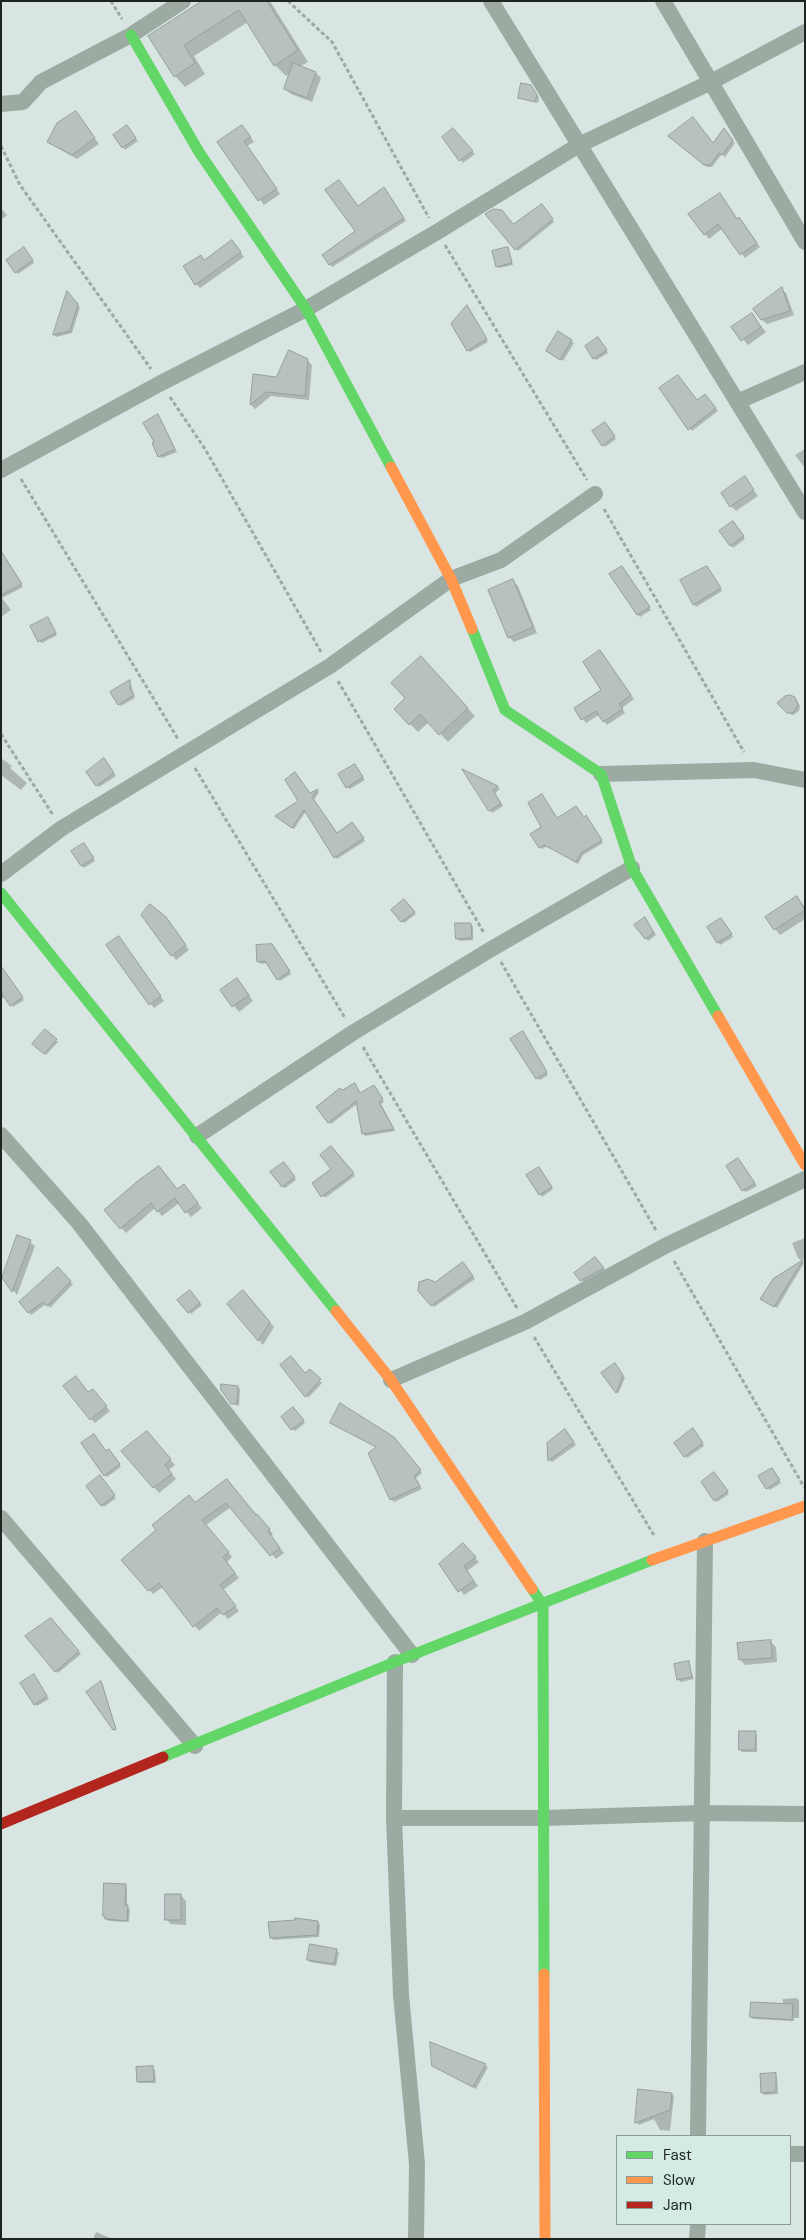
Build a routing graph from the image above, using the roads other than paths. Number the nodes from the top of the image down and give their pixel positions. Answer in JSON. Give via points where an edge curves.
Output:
{"nodes":[{"id":1,"x":184,"y":1,"type":"edge"},
{"id":2,"x":490,"y":1,"type":"edge"},
{"id":3,"x":662,"y":1,"type":"edge"},
{"id":4,"x":805,"y":32,"type":"edge"},
{"id":5,"x":131,"y":35,"type":"junction"},
{"id":6,"x":710,"y":83,"type":"junction"},
{"id":7,"x":1,"y":104,"type":"edge"},
{"id":8,"x":579,"y":145,"type":"junction"},
{"id":9,"x":805,"y":242,"type":"edge"},
{"id":10,"x":306,"y":308,"type":"junction"},
{"id":11,"x":805,"y":372,"type":"edge"},
{"id":12,"x":737,"y":402,"type":"junction"},
{"id":13,"x":7,"y":467,"type":"edge"},
{"id":14,"x":595,"y":494,"type":"road end"},
{"id":15,"x":805,"y":512,"type":"edge"},
{"id":16,"x":451,"y":579,"type":"junction"},
{"id":17,"x":601,"y":774,"type":"junction"},
{"id":18,"x":805,"y":780,"type":"edge"},
{"id":19,"x":632,"y":868,"type":"junction"},
{"id":20,"x":1,"y":874,"type":"edge"},
{"id":21,"x":1,"y":893,"type":"edge"},
{"id":22,"x":1,"y":1135,"type":"edge"},
{"id":23,"x":197,"y":1136,"type":"junction"},
{"id":24,"x":805,"y":1165,"type":"edge"},
{"id":25,"x":805,"y":1180,"type":"edge"},
{"id":26,"x":391,"y":1380,"type":"junction"},
{"id":27,"x":805,"y":1506,"type":"edge"},
{"id":28,"x":1,"y":1518,"type":"edge"},
{"id":29,"x":705,"y":1541,"type":"junction"},
{"id":30,"x":542,"y":1605,"type":"junction"},
{"id":31,"x":412,"y":1655,"type":"junction"},
{"id":32,"x":395,"y":1662,"type":"junction"},
{"id":33,"x":195,"y":1746,"type":"junction"},
{"id":34,"x":702,"y":1813,"type":"junction"},
{"id":35,"x":805,"y":1814,"type":"edge"},
{"id":36,"x":394,"y":1818,"type":"junction"},
{"id":37,"x":544,"y":1818,"type":"junction"},
{"id":38,"x":1,"y":1824,"type":"edge"},
{"id":39,"x":698,"y":2135,"type":"edge"},
{"id":40,"x":791,"y":2154,"type":"edge"},
{"id":41,"x":805,"y":2154,"type":"edge"},
{"id":42,"x":698,"y":2225,"type":"edge"},
{"id":43,"x":416,"y":2239,"type":"edge"},
{"id":44,"x":545,"y":2239,"type":"edge"},
{"id":45,"x":698,"y":2239,"type":"edge"}],
"edges":[{"from":1,"to":5,"type":"street"},
{"from":2,"to":8,"type":"street"},
{"from":3,"to":6,"type":"street"},
{"from":4,"to":6,"type":"street"},
{"from":5,"to":7,"type":"street","via":[[41,82],[24,102]]},
{"from":5,"to":10,"type":"street","via":[[200,152]]},
{"from":6,"to":8,"type":"street"},
{"from":6,"to":9,"type":"street"},
{"from":8,"to":10,"type":"street"},
{"from":8,"to":12,"type":"street"},
{"from":10,"to":13,"type":"street"},
{"from":10,"to":16,"type":"street"},
{"from":11,"to":12,"type":"street"},
{"from":12,"to":15,"type":"street"},
{"from":14,"to":16,"type":"street","via":[[501,560]]},
{"from":16,"to":17,"type":"street","via":[[505,710]]},
{"from":16,"to":20,"type":"street","via":[[330,666],[62,828]]},
{"from":17,"to":18,"type":"street","via":[[754,770]]},
{"from":17,"to":19,"type":"street"},
{"from":19,"to":23,"type":"street","via":[[354,1032]]},
{"from":19,"to":24,"type":"street"},
{"from":21,"to":23,"type":"street"},
{"from":22,"to":31,"type":"street","via":[[79,1223]]},
{"from":23,"to":26,"type":"street"},
{"from":25,"to":26,"type":"street","via":[[665,1246],[525,1322]]},
{"from":26,"to":30,"type":"street"},
{"from":27,"to":29,"type":"street"},
{"from":28,"to":33,"type":"street"},
{"from":29,"to":30,"type":"street"},
{"from":29,"to":34,"type":"street"},
{"from":30,"to":31,"type":"street"},
{"from":30,"to":37,"type":"street"},
{"from":31,"to":32,"type":"street"},
{"from":32,"to":33,"type":"street"},
{"from":32,"to":36,"type":"street"},
{"from":33,"to":38,"type":"street"},
{"from":34,"to":35,"type":"street"},
{"from":34,"to":37,"type":"street"},
{"from":34,"to":39,"type":"street"},
{"from":36,"to":37,"type":"street"},
{"from":36,"to":43,"type":"street","via":[[401,1994],[417,2164]]},
{"from":37,"to":44,"type":"street"},
{"from":40,"to":41,"type":"street"},
{"from":42,"to":45,"type":"street"}]}
